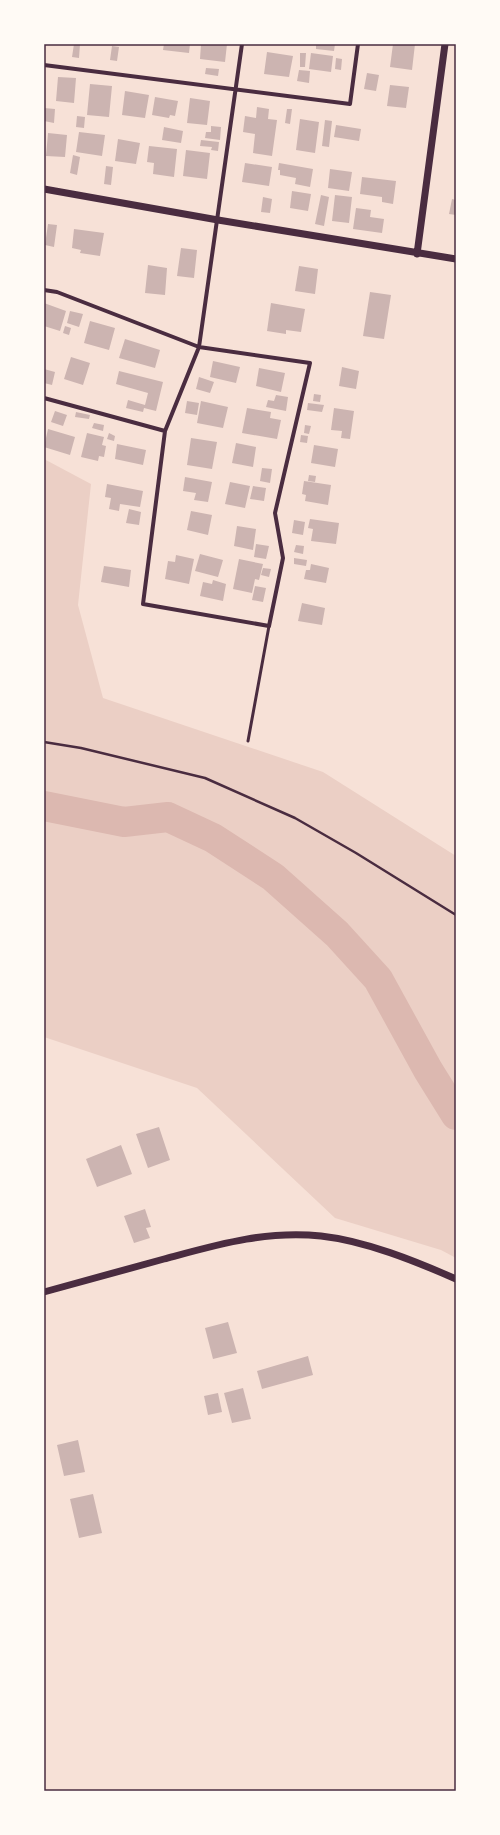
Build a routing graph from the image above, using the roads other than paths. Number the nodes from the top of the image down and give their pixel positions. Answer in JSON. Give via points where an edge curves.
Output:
{"nodes":[{"id":1,"x":242,"y":44,"type":"edge"},
{"id":2,"x":358,"y":44,"type":"edge"},
{"id":3,"x":445,"y":44,"type":"edge"},
{"id":4,"x":44,"y":65,"type":"edge"},
{"id":5,"x":235,"y":91,"type":"junction"},
{"id":6,"x":44,"y":189,"type":"edge"},
{"id":7,"x":218,"y":220,"type":"junction"},
{"id":8,"x":417,"y":254,"type":"junction"},
{"id":9,"x":456,"y":259,"type":"edge"},
{"id":10,"x":44,"y":290,"type":"edge"},
{"id":11,"x":199,"y":347,"type":"junction"},
{"id":12,"x":44,"y":398,"type":"edge"},
{"id":13,"x":165,"y":431,"type":"junction"},
{"id":14,"x":269,"y":626,"type":"junction"},
{"id":15,"x":248,"y":741,"type":"dead end"},
{"id":16,"x":456,"y":1279,"type":"edge"},
{"id":17,"x":44,"y":1292,"type":"edge"}],
"edges":[{"from":1,"to":5,"type":"street"},
{"from":2,"to":5,"type":"street","via":[[350,104]]},
{"from":3,"to":8,"type":"street"},
{"from":4,"to":5,"type":"street"},
{"from":5,"to":7,"type":"street"},
{"from":6,"to":7,"type":"street"},
{"from":7,"to":8,"type":"street"},
{"from":7,"to":11,"type":"street"},
{"from":8,"to":9,"type":"street"},
{"from":10,"to":11,"type":"street","via":[[57,292]]},
{"from":11,"to":13,"type":"street"},
{"from":11,"to":14,"type":"street","via":[[310,363],[275,513],[283,558]]},
{"from":12,"to":13,"type":"street"},
{"from":13,"to":14,"type":"street","via":[[143,604]]},
{"from":14,"to":15,"type":"lane"},
{"from":16,"to":17,"type":"street","via":[[375,1248],[321,1236],[278,1235],[231,1241]]}]}
